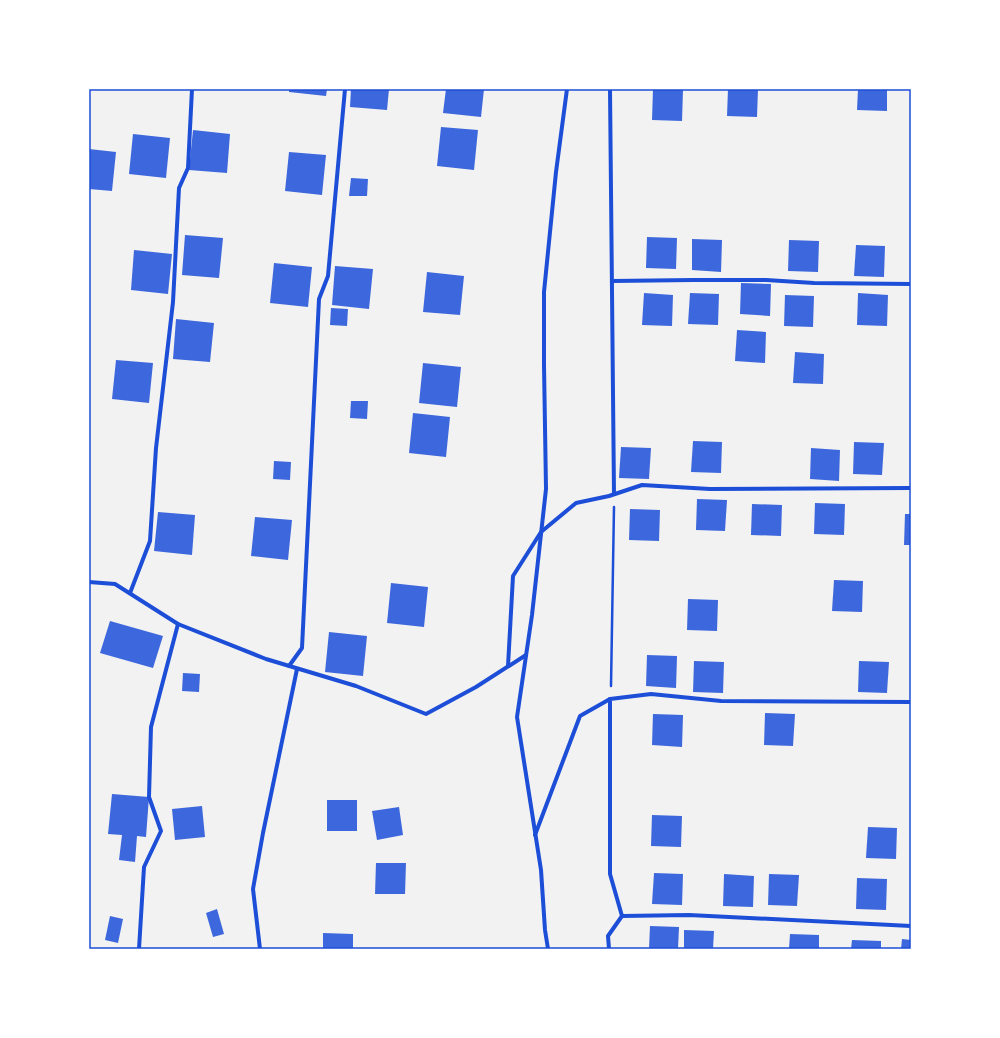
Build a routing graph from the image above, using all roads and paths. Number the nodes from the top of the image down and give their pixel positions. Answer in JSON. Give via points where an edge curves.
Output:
{"nodes":[{"id":1,"x":192,"y":89,"type":"edge"},
{"id":2,"x":345,"y":89,"type":"edge"},
{"id":3,"x":567,"y":89,"type":"edge"},
{"id":4,"x":610,"y":89,"type":"edge"},
{"id":5,"x":612,"y":282,"type":"junction"},
{"id":6,"x":911,"y":284,"type":"edge"},
{"id":7,"x":911,"y":488,"type":"edge"},
{"id":8,"x":614,"y":494,"type":"junction"},
{"id":9,"x":541,"y":532,"type":"junction"},
{"id":10,"x":89,"y":582,"type":"edge"},
{"id":11,"x":130,"y":593,"type":"junction"},
{"id":12,"x":178,"y":624,"type":"junction"},
{"id":13,"x":526,"y":655,"type":"junction"},
{"id":14,"x":289,"y":666,"type":"junction"},
{"id":15,"x":508,"y":666,"type":"junction"},
{"id":16,"x":297,"y":669,"type":"junction"},
{"id":17,"x":610,"y":699,"type":"junction"},
{"id":18,"x":911,"y":702,"type":"edge"},
{"id":19,"x":535,"y":835,"type":"junction"},
{"id":20,"x":622,"y":916,"type":"junction"},
{"id":21,"x":911,"y":926,"type":"edge"},
{"id":22,"x":139,"y":949,"type":"edge"},
{"id":23,"x":260,"y":949,"type":"edge"},
{"id":24,"x":548,"y":949,"type":"edge"},
{"id":25,"x":609,"y":949,"type":"edge"}],
"edges":[{"from":1,"to":11,"type":"street","via":[[188,168],[179,188],[173,302],[156,448],[150,541]]},
{"from":2,"to":14,"type":"street","via":[[328,276],[319,298],[302,648]]},
{"from":3,"to":9,"type":"street","via":[[544,292],[546,489]]},
{"from":4,"to":5,"type":"street"},
{"from":5,"to":6,"type":"street","via":[[766,280]]},
{"from":5,"to":8,"type":"street"},
{"from":7,"to":8,"type":"street","via":[[710,489],[642,485]]},
{"from":8,"to":9,"type":"street","via":[[576,503]]},
{"from":8,"to":17,"type":"path"},
{"from":9,"to":13,"type":"street"},
{"from":9,"to":15,"type":"street","via":[[513,576]]},
{"from":10,"to":11,"type":"street","via":[[115,584]]},
{"from":11,"to":12,"type":"street"},
{"from":12,"to":14,"type":"street"},
{"from":12,"to":22,"type":"street","via":[[151,727],[149,797],[162,831],[144,867]]},
{"from":13,"to":15,"type":"street"},
{"from":13,"to":19,"type":"street","via":[[517,717]]},
{"from":14,"to":16,"type":"street"},
{"from":15,"to":16,"type":"street","via":[[426,714],[356,686]]},
{"from":16,"to":23,"type":"street","via":[[253,889]]},
{"from":17,"to":18,"type":"street","via":[[651,694],[721,701]]},
{"from":17,"to":19,"type":"street","via":[[580,716]]},
{"from":17,"to":20,"type":"street","via":[[610,874]]},
{"from":19,"to":24,"type":"street"},
{"from":20,"to":21,"type":"street","via":[[689,915]]},
{"from":20,"to":25,"type":"street","via":[[608,936]]}]}
